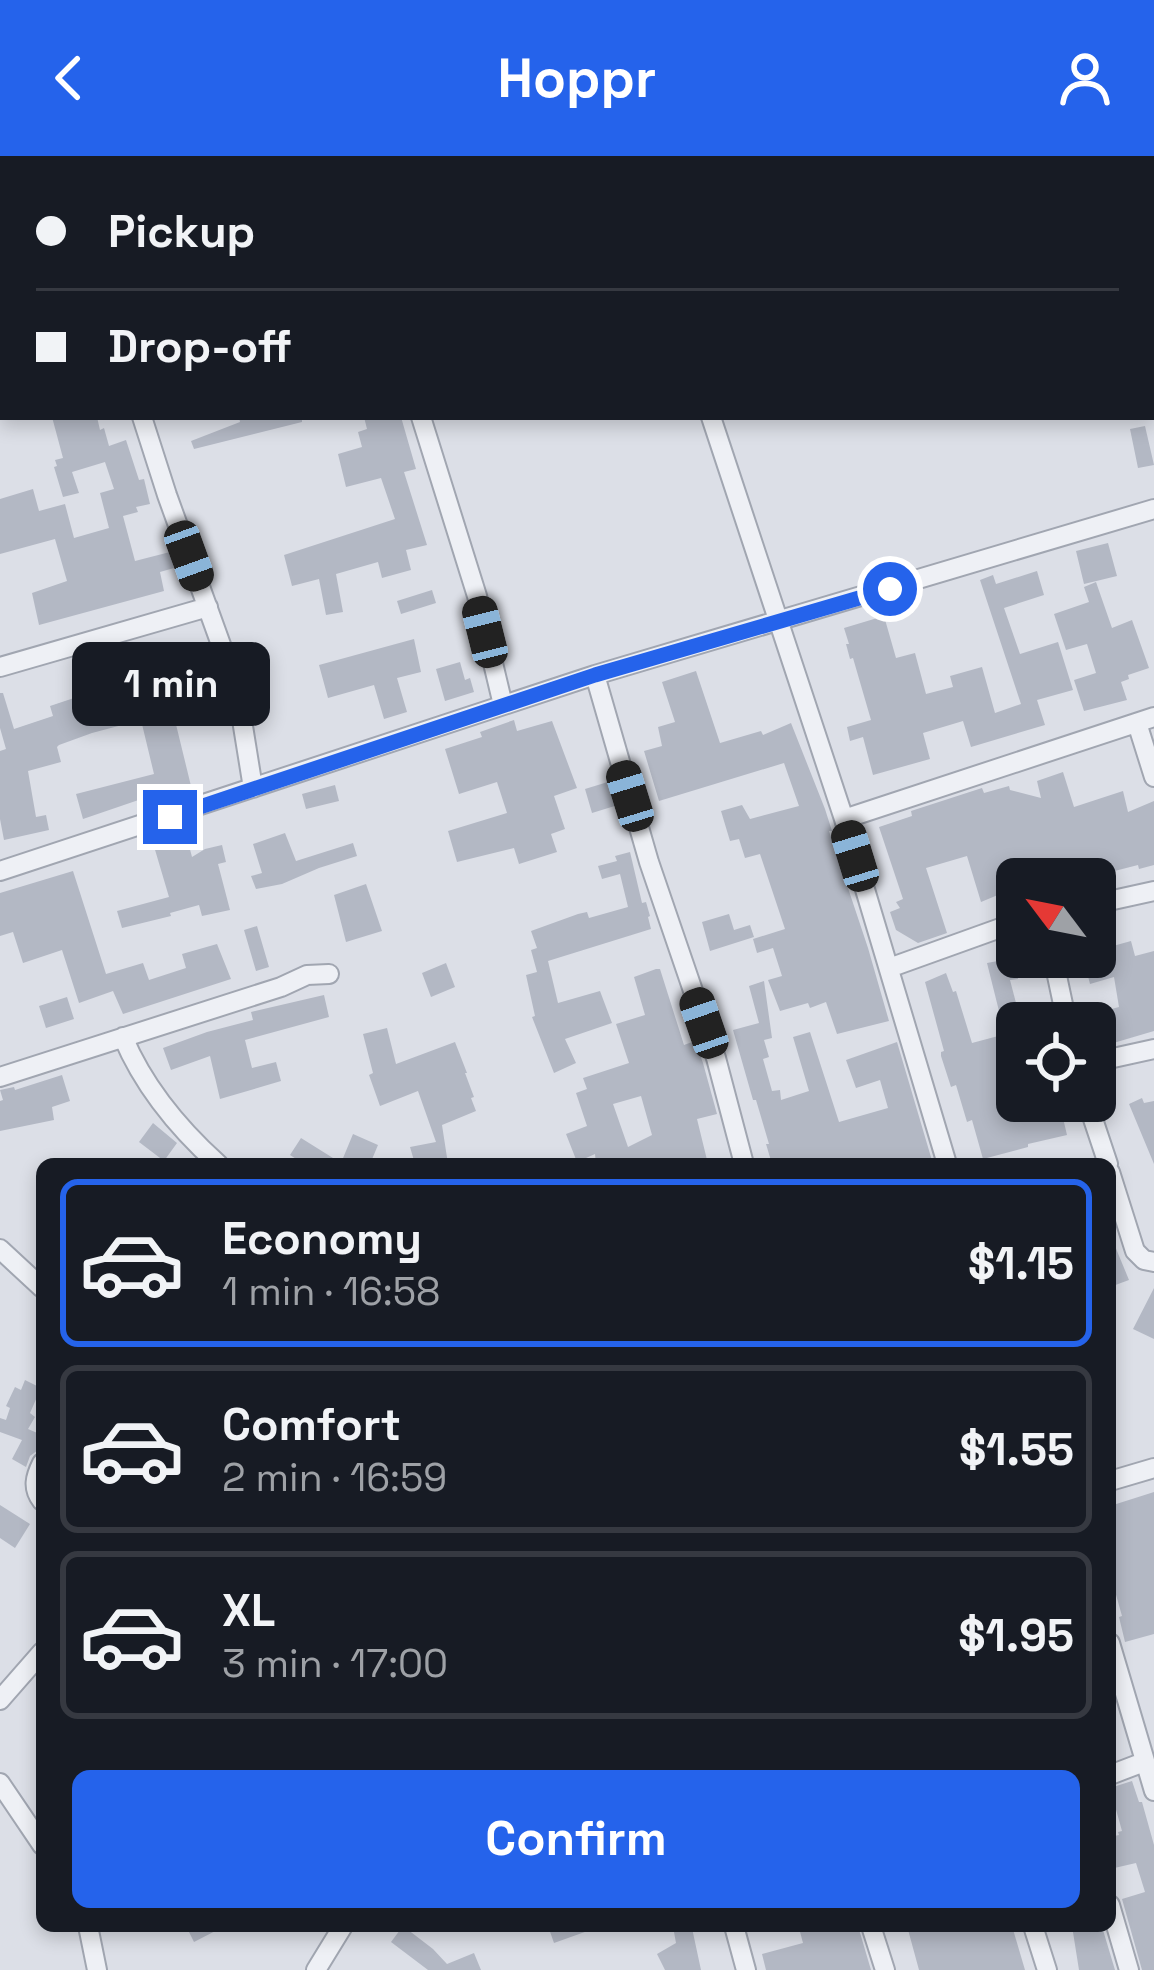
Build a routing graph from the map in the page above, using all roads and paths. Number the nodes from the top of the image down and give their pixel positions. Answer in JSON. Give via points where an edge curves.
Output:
{"nodes":[{"id":1,"x":143,"y":420,"type":"edge"},
{"id":2,"x":422,"y":420,"type":"edge"},
{"id":3,"x":712,"y":420,"type":"edge"},
{"id":4,"x":1154,"y":509,"type":"edge"},
{"id":5,"x":208,"y":607,"type":"junction"},
{"id":6,"x":779,"y":622,"type":"junction"},
{"id":7,"x":0,"y":667,"type":"edge"},
{"id":8,"x":595,"y":675,"type":"junction"},
{"id":9,"x":503,"y":705,"type":"junction"},
{"id":10,"x":1146,"y":720,"type":"edge"},
{"id":11,"x":1154,"y":777,"type":"edge"},
{"id":12,"x":253,"y":788,"type":"junction"},
{"id":13,"x":844,"y":819,"type":"junction"},
{"id":14,"x":0,"y":872,"type":"edge"},
{"id":15,"x":1154,"y":891,"type":"edge"},
{"id":16,"x":1116,"y":899,"type":"edge"},
{"id":17,"x":996,"y":930,"type":"edge"},
{"id":18,"x":889,"y":968,"type":"junction"},
{"id":19,"x":329,"y":974,"type":"dead end"},
{"id":20,"x":123,"y":1037,"type":"junction"},
{"id":21,"x":1154,"y":1049,"type":"edge"},
{"id":22,"x":1116,"y":1057,"type":"edge"},
{"id":23,"x":0,"y":1077,"type":"edge"},
{"id":24,"x":1095,"y":1122,"type":"edge"},
{"id":25,"x":211,"y":1158,"type":"edge"},
{"id":26,"x":742,"y":1158,"type":"edge"},
{"id":27,"x":945,"y":1158,"type":"edge"},
{"id":28,"x":1106,"y":1158,"type":"edge"},
{"id":29,"x":1116,"y":1190,"type":"edge"},
{"id":30,"x":0,"y":1250,"type":"edge"},
{"id":31,"x":1154,"y":1262,"type":"edge"},
{"id":32,"x":36,"y":1283,"type":"edge"},
{"id":33,"x":1154,"y":1468,"type":"edge"},
{"id":34,"x":1116,"y":1479,"type":"edge"},
{"id":35,"x":36,"y":1659,"type":"edge"},
{"id":36,"x":1116,"y":1662,"type":"edge"},
{"id":37,"x":0,"y":1700,"type":"edge"},
{"id":38,"x":1144,"y":1762,"type":"junction"},
{"id":39,"x":1116,"y":1772,"type":"edge"},
{"id":40,"x":0,"y":1783,"type":"edge"},
{"id":41,"x":1154,"y":1792,"type":"edge"},
{"id":42,"x":36,"y":1836,"type":"edge"},
{"id":43,"x":1116,"y":1926,"type":"edge"},
{"id":44,"x":89,"y":1932,"type":"edge"},
{"id":45,"x":339,"y":1932,"type":"edge"},
{"id":46,"x":736,"y":1932,"type":"edge"},
{"id":47,"x":873,"y":1932,"type":"edge"},
{"id":48,"x":1035,"y":1932,"type":"edge"},
{"id":49,"x":97,"y":1970,"type":"edge"},
{"id":50,"x":316,"y":1970,"type":"edge"},
{"id":51,"x":746,"y":1970,"type":"edge"},
{"id":52,"x":885,"y":1970,"type":"edge"},
{"id":53,"x":1047,"y":1970,"type":"edge"},
{"id":54,"x":1129,"y":1970,"type":"edge"}],
"edges":[{"from":1,"to":5,"type":"street"},
{"from":2,"to":9,"type":"street"},
{"from":3,"to":6,"type":"street"},
{"from":4,"to":6,"type":"street"},
{"from":5,"to":7,"type":"street"},
{"from":5,"to":12,"type":"street","via":[[237,688]]},
{"from":6,"to":8,"type":"street"},
{"from":6,"to":13,"type":"street"},
{"from":8,"to":9,"type":"street"},
{"from":8,"to":26,"type":"street"},
{"from":9,"to":12,"type":"street"},
{"from":10,"to":11,"type":"street"},
{"from":10,"to":13,"type":"street"},
{"from":12,"to":14,"type":"street"},
{"from":13,"to":18,"type":"street"},
{"from":15,"to":16,"type":"street"},
{"from":17,"to":18,"type":"street"},
{"from":18,"to":27,"type":"street"},
{"from":19,"to":20,"type":"street"},
{"from":20,"to":23,"type":"street"},
{"from":20,"to":25,"type":"street","via":[[158,1099]]},
{"from":21,"to":22,"type":"street"},
{"from":24,"to":28,"type":"street"},
{"from":29,"to":31,"type":"street","via":[[1135,1251]]},
{"from":30,"to":32,"type":"street"},
{"from":33,"to":34,"type":"street"},
{"from":35,"to":37,"type":"street"},
{"from":36,"to":38,"type":"street"},
{"from":38,"to":39,"type":"street"},
{"from":38,"to":41,"type":"street"},
{"from":40,"to":42,"type":"street"},
{"from":43,"to":54,"type":"street"},
{"from":44,"to":49,"type":"street"},
{"from":45,"to":50,"type":"street"},
{"from":46,"to":51,"type":"street"},
{"from":47,"to":52,"type":"street"},
{"from":48,"to":53,"type":"street"}]}
